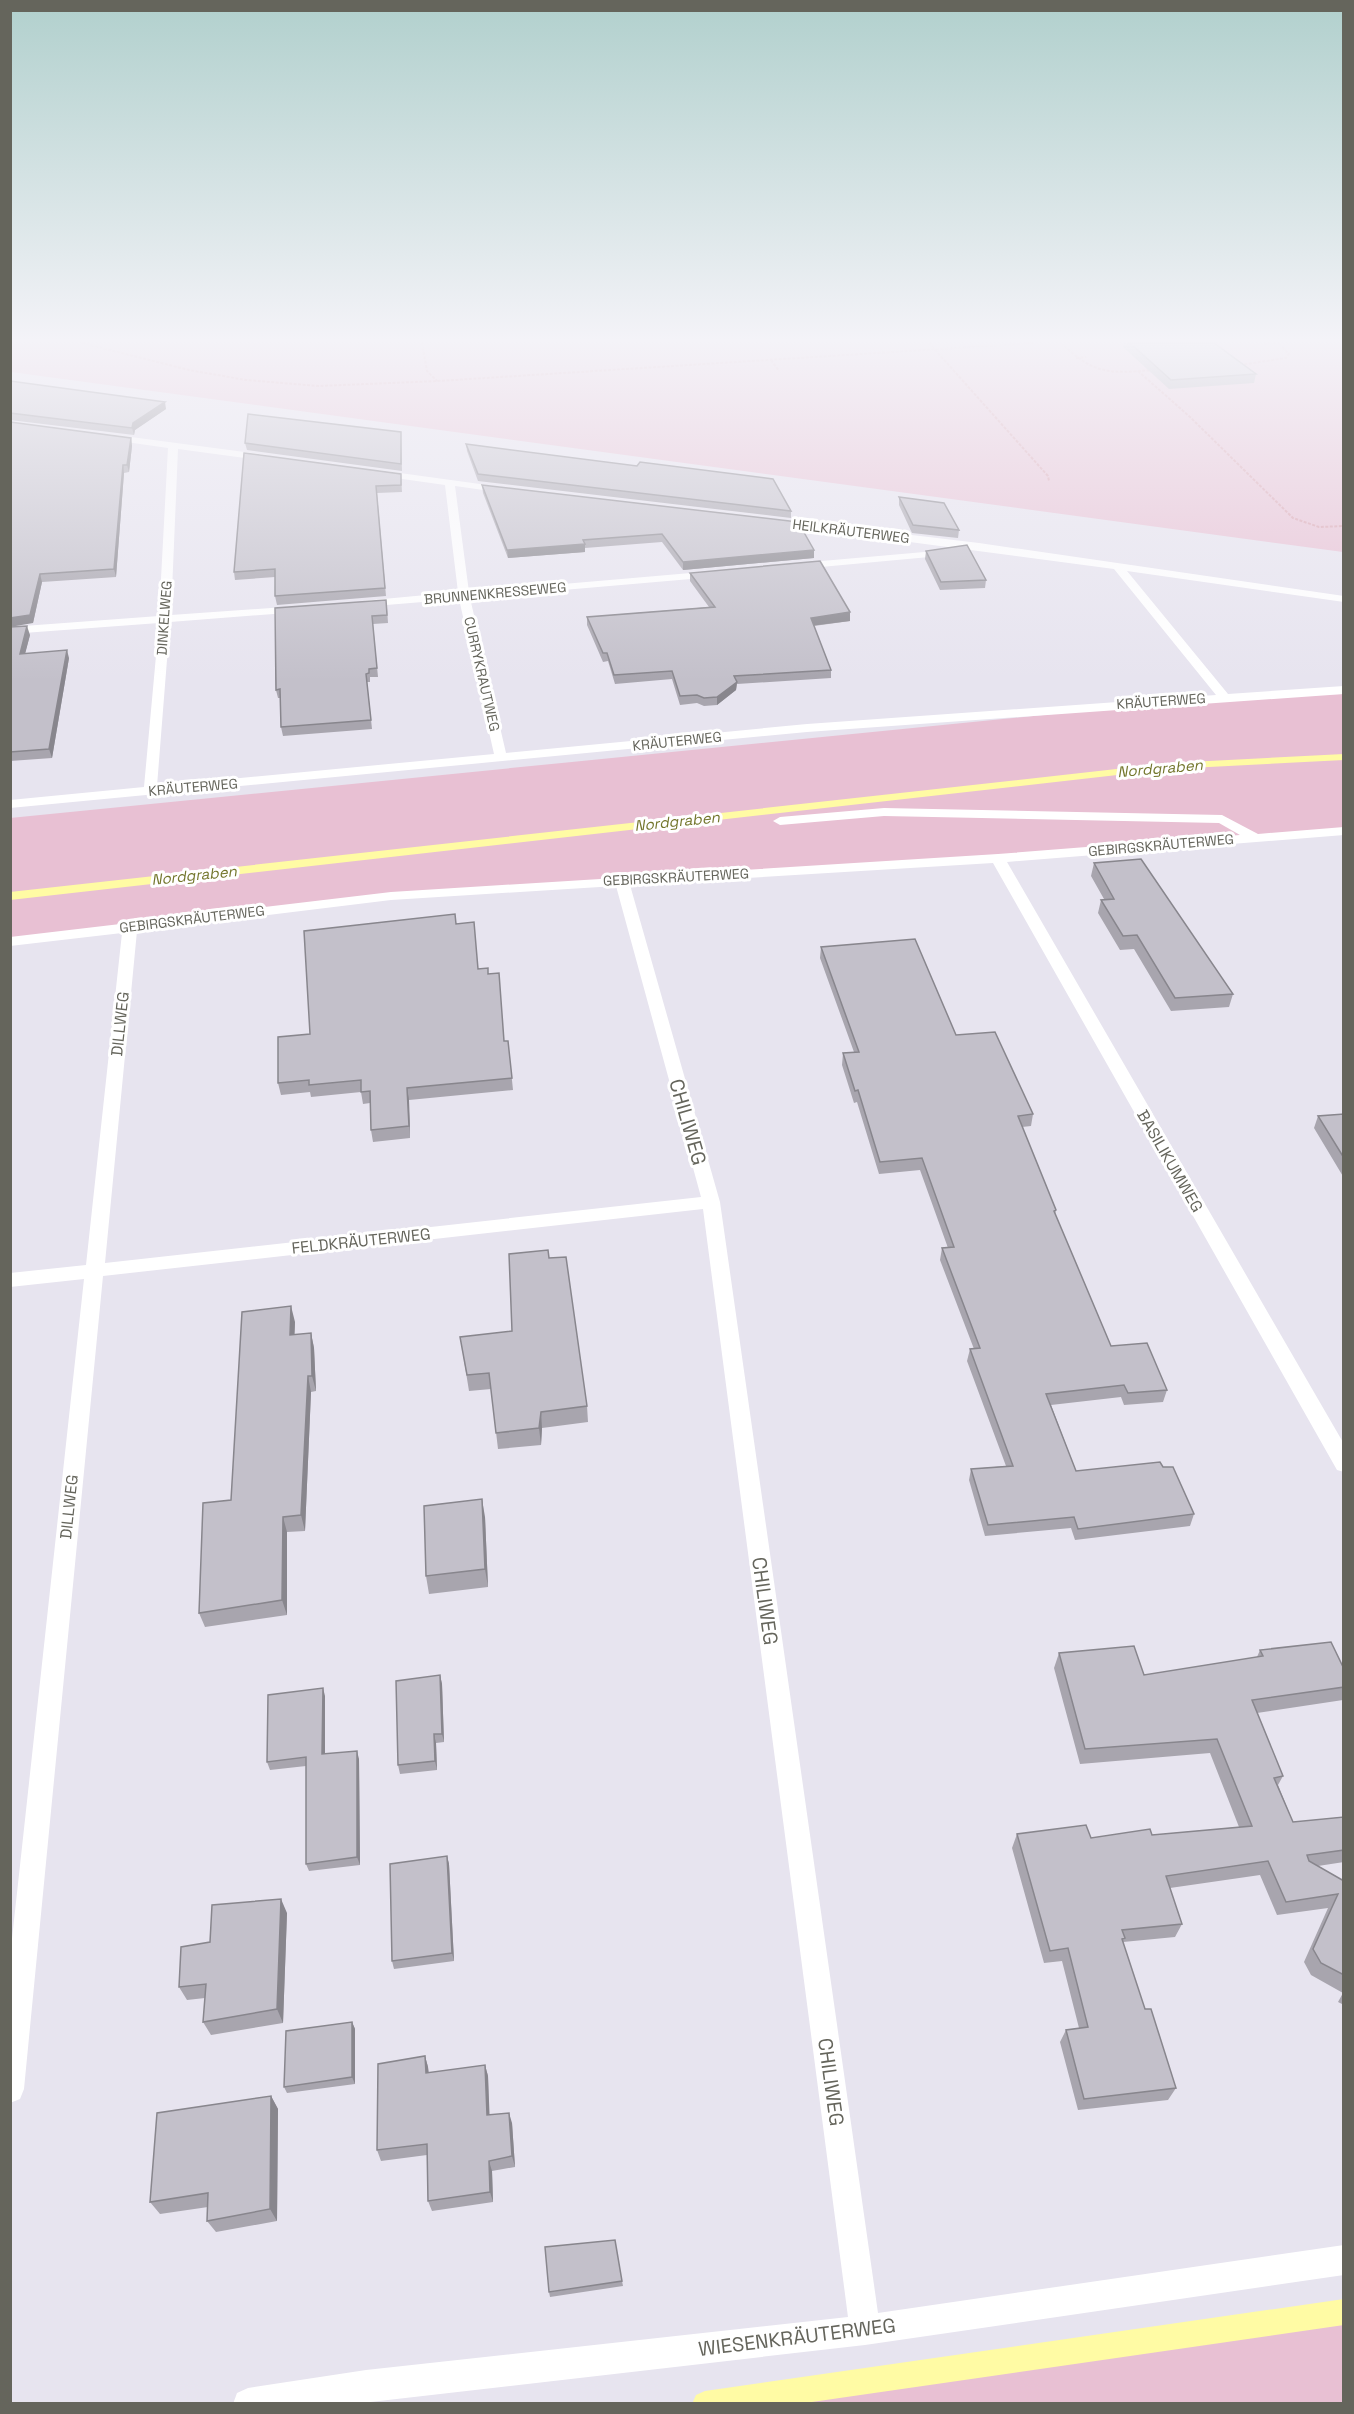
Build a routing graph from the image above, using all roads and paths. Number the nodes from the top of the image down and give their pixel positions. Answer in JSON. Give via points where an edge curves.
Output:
{"nodes":[{"id":1,"x":173,"y":456,"type":"edge"},
{"id":2,"x":252,"y":456,"type":"edge"},
{"id":3,"x":1030,"y":456,"type":"edge"},
{"id":4,"x":1229,"y":456,"type":"edge"},
{"id":5,"x":277,"y":459,"type":"edge"},
{"id":6,"x":369,"y":472,"type":"edge"},
{"id":7,"x":1049,"y":481,"type":"dead end"},
{"id":8,"x":450,"y":483,"type":"junction"},
{"id":9,"x":520,"y":491,"type":"edge"},
{"id":10,"x":767,"y":521,"type":"edge"},
{"id":11,"x":1344,"y":526,"type":"edge"},
{"id":12,"x":979,"y":546,"type":"junction"},
{"id":13,"x":783,"y":568,"type":"edge"},
{"id":14,"x":1119,"y":568,"type":"junction"},
{"id":15,"x":724,"y":573,"type":"edge"},
{"id":16,"x":464,"y":596,"type":"junction"},
{"id":17,"x":1344,"y":599,"type":"edge"},
{"id":18,"x":349,"y":605,"type":"edge"},
{"id":19,"x":314,"y":608,"type":"edge"},
{"id":20,"x":165,"y":619,"type":"junction"},
{"id":21,"x":10,"y":631,"type":"edge"},
{"id":22,"x":1344,"y":690,"type":"edge"},
{"id":23,"x":1224,"y":697,"type":"junction"},
{"id":24,"x":501,"y":758,"type":"junction"},
{"id":25,"x":150,"y":790,"type":"junction"},
{"id":26,"x":10,"y":804,"type":"edge"},
{"id":27,"x":780,"y":821,"type":"dead end"},
{"id":28,"x":1344,"y":831,"type":"edge"},
{"id":29,"x":1256,"y":838,"type":"junction"},
{"id":30,"x":998,"y":858,"type":"junction"},
{"id":31,"x":621,"y":880,"type":"junction"},
{"id":32,"x":130,"y":926,"type":"junction"},
{"id":33,"x":10,"y":942,"type":"edge"},
{"id":34,"x":711,"y":1202,"type":"junction"},
{"id":35,"x":93,"y":1271,"type":"junction"},
{"id":36,"x":10,"y":1280,"type":"edge"},
{"id":37,"x":1344,"y":1464,"type":"edge"},
{"id":38,"x":10,"y":2089,"type":"edge"},
{"id":39,"x":1344,"y":2260,"type":"edge"},
{"id":40,"x":865,"y":2330,"type":"junction"},
{"id":41,"x":366,"y":2395,"type":"edge"},
{"id":42,"x":248,"y":2403,"type":"edge"}],
"edges":[{"from":1,"to":20,"type":"lane","name":"DINKELWEG"},
{"from":2,"to":5,"type":"lane"},
{"from":3,"to":7,"type":"path"},
{"from":4,"to":11,"type":"path","via":[[1293,518],[1319,527]]},
{"from":6,"to":8,"type":"lane"},
{"from":8,"to":9,"type":"lane"},
{"from":8,"to":16,"type":"lane","name":"CURRYKRAUTWEG"},
{"from":10,"to":12,"type":"lane","name":"HEILKRÄUTERWEG"},
{"from":12,"to":13,"type":"lane","via":[[949,553]]},
{"from":12,"to":14,"type":"lane","name":"HEILKRÄUTERWEG"},
{"from":14,"to":17,"type":"lane","name":"HEILKRÄUTERWEG"},
{"from":14,"to":23,"type":"lane"},
{"from":15,"to":16,"type":"lane","name":"BRUNNENKRESSEWEG"},
{"from":16,"to":18,"type":"lane","name":"BRUNNENKRESSEWEG"},
{"from":16,"to":24,"type":"lane","name":"CURRYKRAUTWEG"},
{"from":19,"to":20,"type":"lane"},
{"from":20,"to":21,"type":"lane"},
{"from":20,"to":25,"type":"lane","name":"DINKELWEG"},
{"from":22,"to":23,"type":"lane","name":"KRÄUTERWEG"},
{"from":23,"to":24,"type":"lane","name":"KRÄUTERWEG","via":[[807,728]]},
{"from":24,"to":25,"type":"lane","name":"KRÄUTERWEG"},
{"from":25,"to":26,"type":"lane","name":"KRÄUTERWEG"},
{"from":27,"to":29,"type":"lane","via":[[884,812],[1222,819]]},
{"from":28,"to":29,"type":"lane","name":"GEBIRGSKRÄUTERWEG"},
{"from":29,"to":30,"type":"lane","name":"GEBIRGSKRÄUTERWEG"},
{"from":30,"to":31,"type":"lane","name":"GEBIRGSKRÄUTERWEG"},
{"from":30,"to":37,"type":"lane","name":"BASILIKUMWEG"},
{"from":31,"to":32,"type":"lane","name":"GEBIRGSKRÄUTERWEG","via":[[391,896]]},
{"from":31,"to":34,"type":"lane","name":"CHILIWEG"},
{"from":32,"to":33,"type":"lane","name":"GEBIRGSKRÄUTERWEG"},
{"from":32,"to":35,"type":"lane","name":"DILLWEG"},
{"from":34,"to":35,"type":"lane","name":"FELDKRÄUTERWEG"},
{"from":34,"to":40,"type":"lane","name":"CHILIWEG"},
{"from":35,"to":36,"type":"lane","name":"FELDKRÄUTERWEG"},
{"from":35,"to":38,"type":"lane","name":"DILLWEG"},
{"from":39,"to":40,"type":"lane","name":"WIESENKRÄUTERWEG"},
{"from":40,"to":41,"type":"lane","name":"WIESENKRÄUTERWEG"},
{"from":41,"to":42,"type":"lane","name":"WIESENKRÄUTERWEG"}]}
